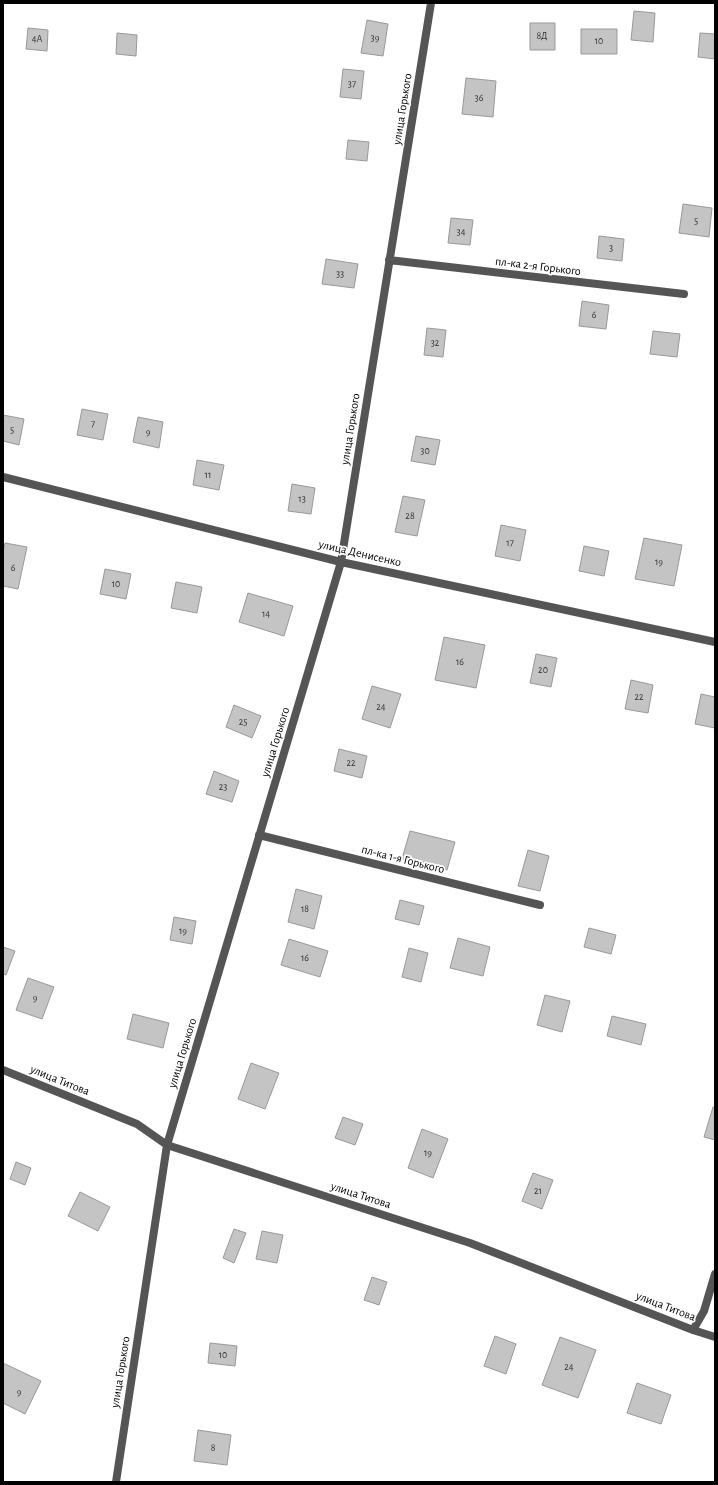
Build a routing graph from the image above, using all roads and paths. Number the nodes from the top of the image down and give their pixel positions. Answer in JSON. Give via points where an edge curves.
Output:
{"nodes":[{"id":1,"x":431,"y":3,"type":"edge"},
{"id":2,"x":389,"y":260,"type":"junction"},
{"id":3,"x":684,"y":294,"type":"dead end"},
{"id":4,"x":3,"y":477,"type":"edge"},
{"id":5,"x":340,"y":562,"type":"junction"},
{"id":6,"x":715,"y":642,"type":"edge"},
{"id":7,"x":259,"y":835,"type":"junction"},
{"id":8,"x":540,"y":905,"type":"dead end"},
{"id":9,"x":3,"y":1070,"type":"edge"},
{"id":10,"x":167,"y":1145,"type":"junction"},
{"id":11,"x":715,"y":1274,"type":"edge"},
{"id":12,"x":693,"y":1330,"type":"junction"},
{"id":13,"x":715,"y":1337,"type":"edge"},
{"id":14,"x":116,"y":1482,"type":"edge"}],
"edges":[{"from":1,"to":2,"type":"street","name":"улица Горького"},
{"from":2,"to":3,"type":"street","name":"пл-ка 2-я Горького"},
{"from":2,"to":5,"type":"street","name":"улица Горького"},
{"from":4,"to":5,"type":"street","name":"улица Денисенко"},
{"from":5,"to":6,"type":"street","name":"улица Денисенко"},
{"from":5,"to":7,"type":"street","name":"улица Горького"},
{"from":7,"to":8,"type":"street","name":"пл-ка 1-я Горького"},
{"from":7,"to":10,"type":"street","name":"улица Горького"},
{"from":9,"to":10,"type":"street","name":"улица Титова","via":[[137,1124]]},
{"from":10,"to":12,"type":"street","name":"улица Титова","via":[[470,1243]]},
{"from":10,"to":14,"type":"street","name":"улица Горького"},
{"from":11,"to":12,"type":"street","via":[[704,1311]]},
{"from":12,"to":13,"type":"street","name":"улица Титова"}]}
